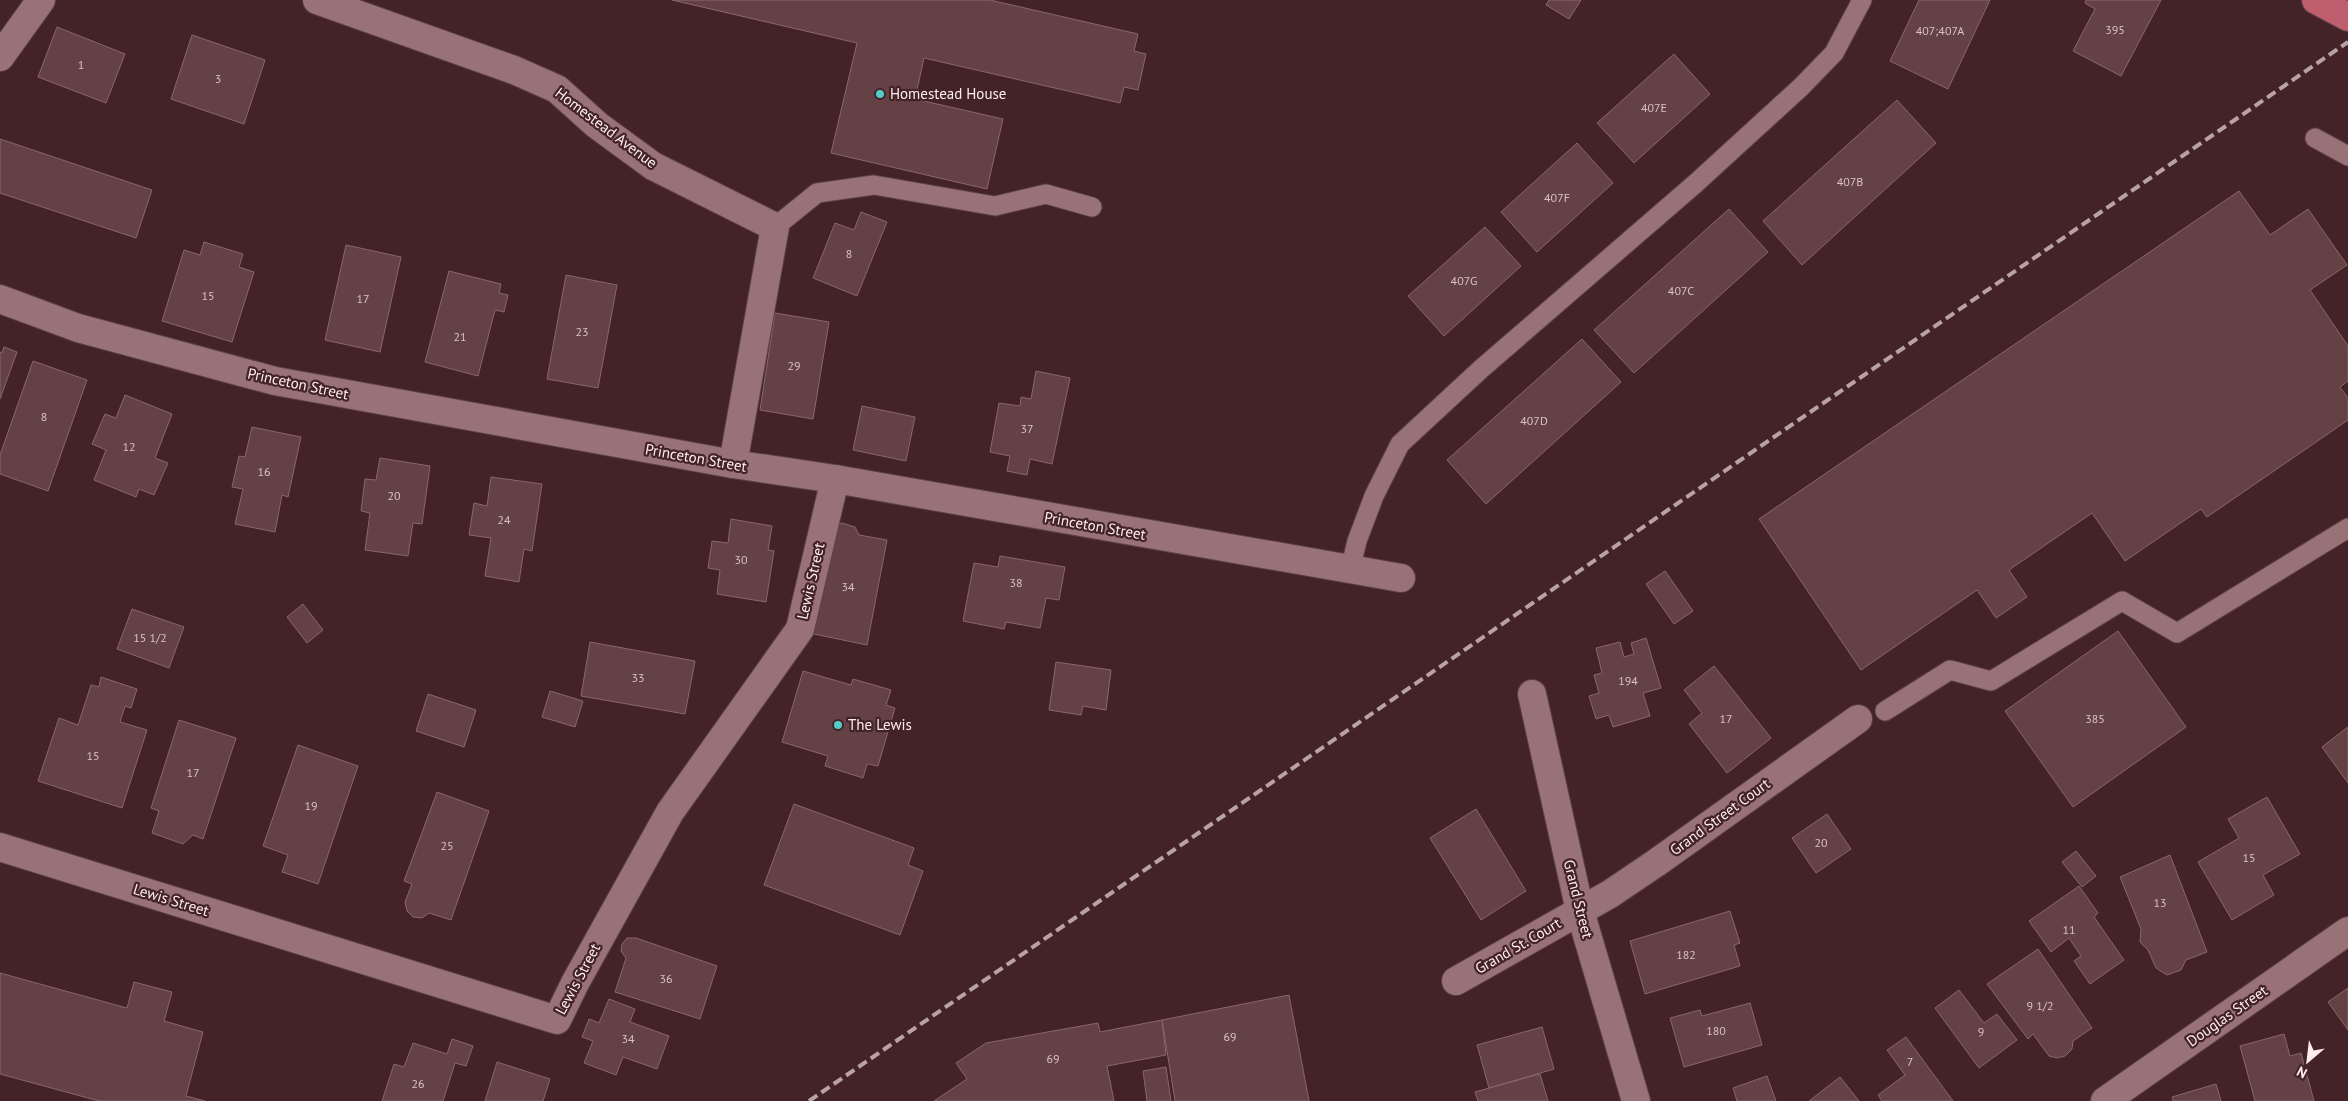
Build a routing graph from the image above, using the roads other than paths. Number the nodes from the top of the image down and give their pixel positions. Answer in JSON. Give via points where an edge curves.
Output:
{"nodes":[{"id":1,"x":41,"y":0,"type":"edge"},
{"id":2,"x":317,"y":0,"type":"edge"},
{"id":3,"x":1862,"y":0,"type":"edge"},
{"id":4,"x":2316,"y":0,"type":"edge"},
{"id":5,"x":2348,"y":16,"type":"edge"},
{"id":6,"x":0,"y":57,"type":"edge"},
{"id":7,"x":2315,"y":138,"type":"dead end"},
{"id":8,"x":2348,"y":156,"type":"edge"},
{"id":9,"x":1092,"y":207,"type":"dead end"},
{"id":10,"x":775,"y":226,"type":"junction"},
{"id":11,"x":0,"y":299,"type":"edge"},
{"id":12,"x":732,"y":464,"type":"junction"},
{"id":13,"x":835,"y":480,"type":"junction"},
{"id":14,"x":2348,"y":528,"type":"edge"},
{"id":15,"x":1350,"y":570,"type":"junction"},
{"id":16,"x":1401,"y":578,"type":"dead end"},
{"id":17,"x":1532,"y":694,"type":"dead end"},
{"id":18,"x":1884,"y":711,"type":"dead end"},
{"id":19,"x":1858,"y":718,"type":"dead end"},
{"id":20,"x":0,"y":847,"type":"edge"},
{"id":21,"x":1580,"y":911,"type":"junction"},
{"id":22,"x":2348,"y":931,"type":"edge"},
{"id":23,"x":1456,"y":981,"type":"dead end"},
{"id":24,"x":1636,"y":1101,"type":"edge"},
{"id":25,"x":2105,"y":1101,"type":"edge"}],
"edges":[{"from":1,"to":6,"type":"street"},
{"from":2,"to":10,"type":"street","name":"Homestead Avenue","via":[[514,70],[557,89],[597,125],[654,166]]},
{"from":3,"to":15,"type":"lane","via":[[1834,53],[1801,87],[1400,444],[1374,496]]},
{"from":4,"to":5,"type":"main road"},
{"from":7,"to":8,"type":"lane"},
{"from":9,"to":10,"type":"lane","via":[[1046,194],[995,206],[874,185],[817,193]]},
{"from":10,"to":12,"type":"street"},
{"from":11,"to":12,"type":"street","name":"Princeton Street","via":[[78,328],[275,381]]},
{"from":12,"to":13,"type":"street","name":"Princeton Street"},
{"from":13,"to":15,"type":"street","name":"Princeton Street"},
{"from":13,"to":20,"type":"street","name":"Lewis Street","via":[[800,629],[670,812],[557,1020]]},
{"from":14,"to":18,"type":"lane","via":[[2177,633],[2122,601],[1991,681],[1950,670]]},
{"from":15,"to":16,"type":"street","name":"Princeton Street"},
{"from":17,"to":21,"type":"street","name":"Grand Street"},
{"from":19,"to":21,"type":"street","name":"Grand Street Court","via":[[1656,863]]},
{"from":21,"to":23,"type":"street","name":"Grand St. Court"},
{"from":21,"to":24,"type":"street","name":"Grand Street"},
{"from":22,"to":25,"type":"street","name":"Douglas Street"}]}
